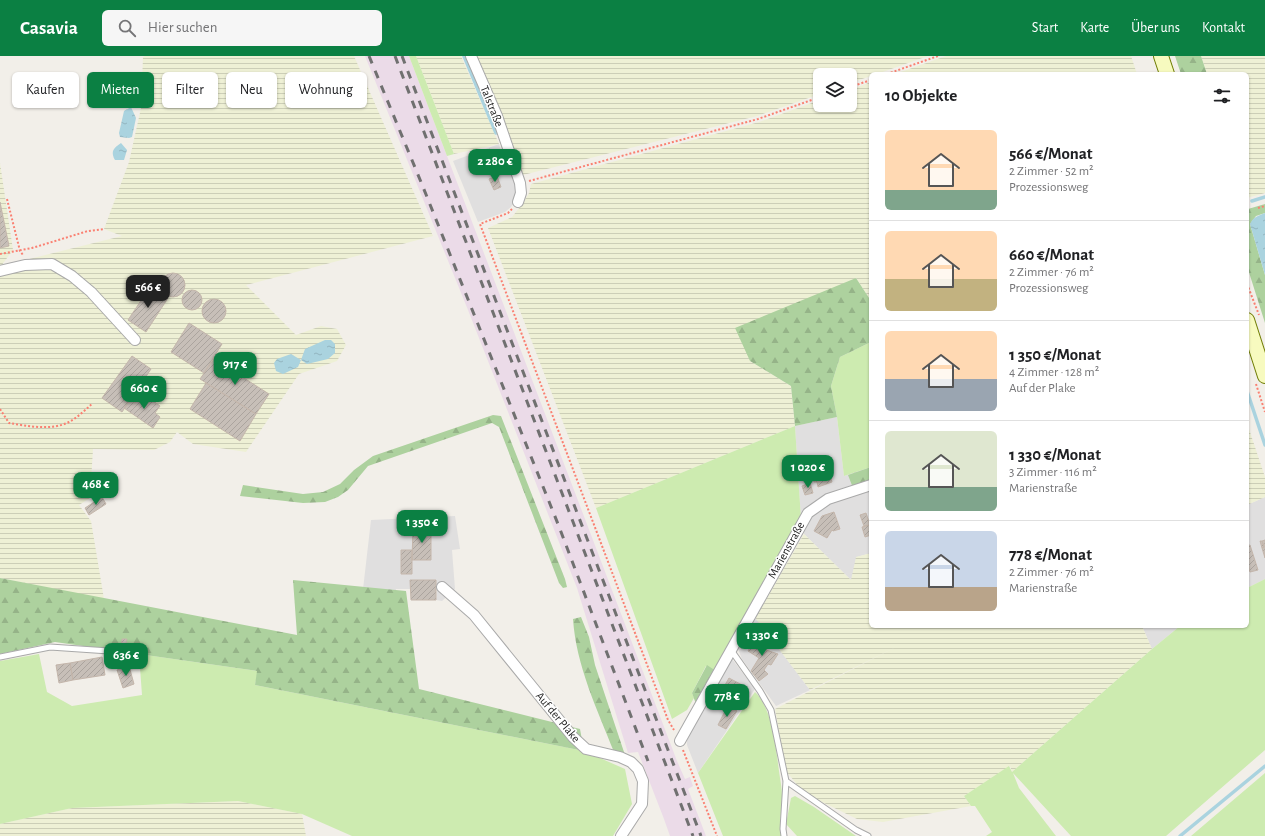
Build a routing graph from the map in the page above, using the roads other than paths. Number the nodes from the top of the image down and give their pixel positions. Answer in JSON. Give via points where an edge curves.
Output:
{"nodes":[{"id":1,"x":471,"y":56,"type":"edge"},
{"id":2,"x":1161,"y":56,"type":"edge"},
{"id":3,"x":1166,"y":72,"type":"edge"},
{"id":4,"x":518,"y":202,"type":"road end"},
{"id":5,"x":0,"y":271,"type":"edge"},
{"id":6,"x":1249,"y":334,"type":"edge"},
{"id":7,"x":134,"y":340,"type":"dead end"},
{"id":8,"x":1252,"y":354,"type":"edge"},
{"id":9,"x":1265,"y":376,"type":"edge"},
{"id":10,"x":869,"y":486,"type":"edge"},
{"id":11,"x":442,"y":587,"type":"dead end"},
{"id":12,"x":731,"y":649,"type":"junction"},
{"id":13,"x":109,"y":651,"type":"dead end"},
{"id":14,"x":0,"y":657,"type":"edge"},
{"id":15,"x":680,"y":740,"type":"road end"},
{"id":16,"x":786,"y":781,"type":"junction"},
{"id":17,"x":622,"y":836,"type":"edge"},
{"id":18,"x":784,"y":836,"type":"edge"},
{"id":19,"x":868,"y":836,"type":"edge"}],
"edges":[{"from":1,"to":4,"type":"street","name":"Talstraße","via":[[497,116],[520,183],[521,193]]},
{"from":2,"to":3,"type":"main road"},
{"from":5,"to":7,"type":"street","via":[[28,265],[52,264],[91,292]]},
{"from":6,"to":8,"type":"main road"},
{"from":8,"to":9,"type":"main road"},
{"from":10,"to":12,"type":"street","name":"Marienstraße","via":[[828,499],[808,513]]},
{"from":11,"to":17,"type":"street","name":"Auf der Plake","via":[[474,615],[577,741],[586,749],[620,757],[638,769],[643,781],[642,804]]},
{"from":12,"to":15,"type":"street","name":"Marienstraße"},
{"from":12,"to":16,"type":"lane","via":[[771,710]]},
{"from":13,"to":14,"type":"lane","via":[[50,648]]},
{"from":16,"to":18,"type":"lane"},
{"from":16,"to":19,"type":"lane"}]}
